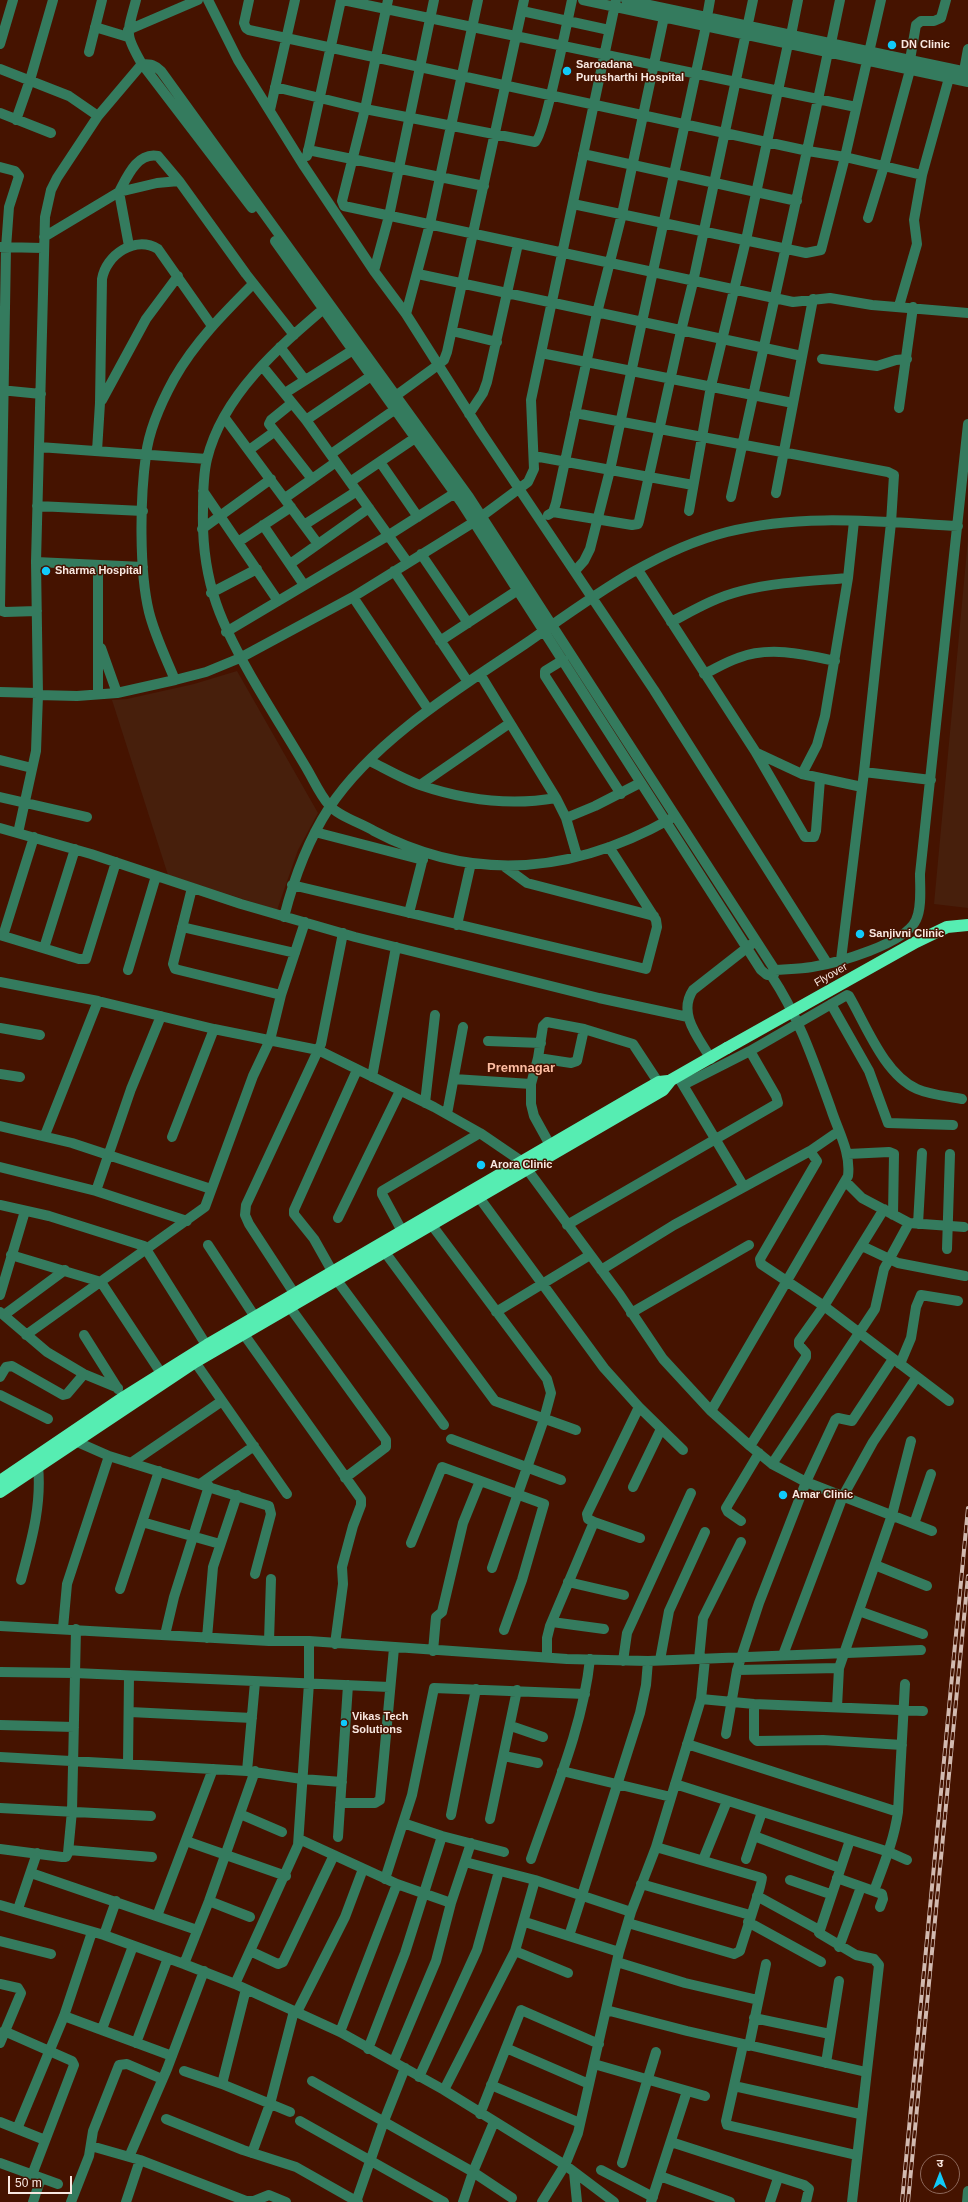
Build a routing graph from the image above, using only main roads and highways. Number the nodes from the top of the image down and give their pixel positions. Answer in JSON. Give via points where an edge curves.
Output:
{"nodes":[{"id":1,"x":968,"y":925,"type":"edge"},
{"id":2,"x":671,"y":1083,"type":"junction"},
{"id":3,"x":524,"y":1165,"type":"junction"},
{"id":4,"x":334,"y":1275,"type":"junction"},
{"id":5,"x":209,"y":1349,"type":"junction"},
{"id":6,"x":0,"y":1481,"type":"edge"},
{"id":7,"x":0,"y":1492,"type":"edge"}],
"edges":[{"from":1,"to":2,"type":"highway","name":"Flyover","bridge":true,"via":[[947,927],[916,942],[727,1048]]},
{"from":2,"to":3,"type":"highway"},
{"from":2,"to":3,"type":"highway","via":[[550,1145]]},
{"from":3,"to":4,"type":"highway","via":[[402,1231]]},
{"from":3,"to":4,"type":"highway","via":[[432,1224]]},
{"from":4,"to":5,"type":"highway","via":[[289,1306],[243,1333]]},
{"from":4,"to":5,"type":"highway","via":[[294,1293]]},
{"from":5,"to":6,"type":"highway","via":[[121,1392]]},
{"from":5,"to":7,"type":"highway","via":[[195,1362]]}]}
